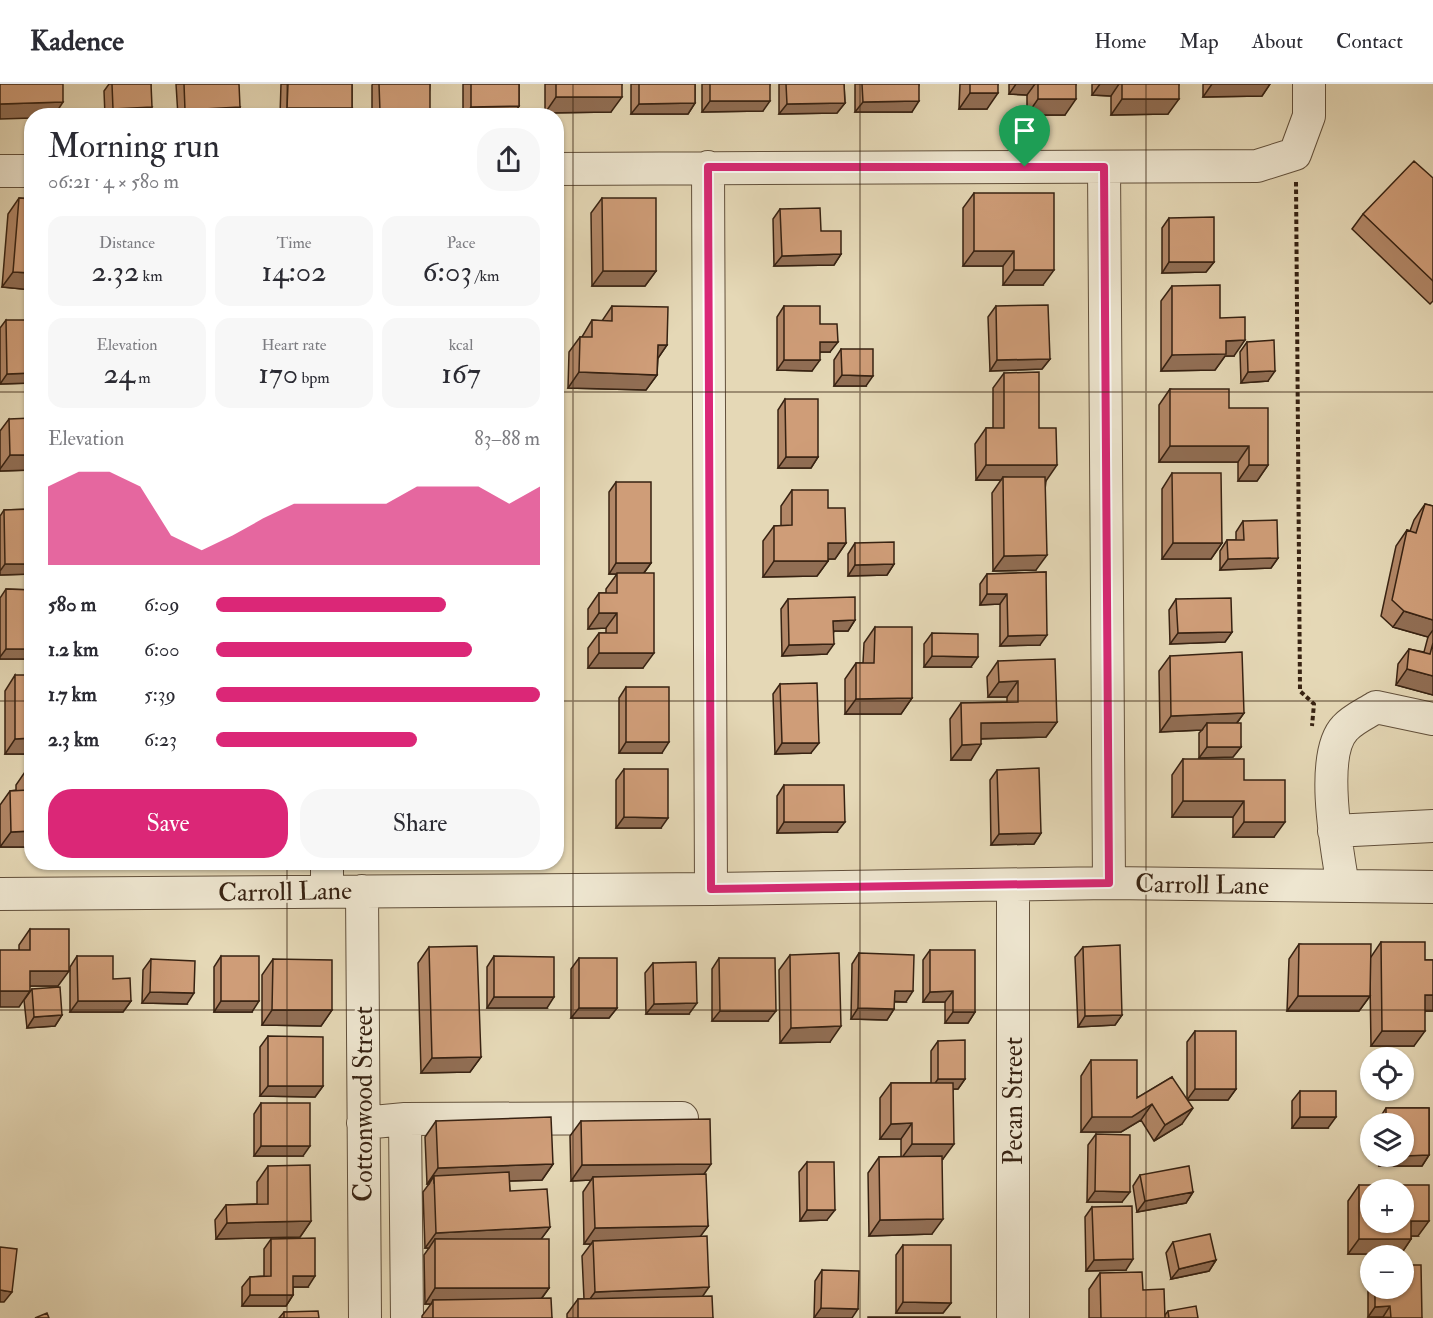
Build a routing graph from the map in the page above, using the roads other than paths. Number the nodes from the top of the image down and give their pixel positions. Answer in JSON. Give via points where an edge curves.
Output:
{"nodes":[{"id":1,"x":1309,"y":84,"type":"edge"},
{"id":2,"x":708,"y":167,"type":"junction"},
{"id":3,"x":1104,"y":167,"type":"junction"},
{"id":4,"x":564,"y":169,"type":"edge"},
{"id":5,"x":0,"y":171,"type":"edge"},
{"id":6,"x":24,"y":171,"type":"edge"},
{"id":7,"x":1433,"y":719,"type":"edge"},
{"id":8,"x":1433,"y":826,"type":"edge"},
{"id":9,"x":1334,"y":831,"type":"junction"},
{"id":10,"x":327,"y":877,"type":"edge"},
{"id":11,"x":1109,"y":883,"type":"junction"},
{"id":12,"x":1012,"y":885,"type":"junction"},
{"id":13,"x":1343,"y":886,"type":"junction"},
{"id":14,"x":1433,"y":887,"type":"edge"},
{"id":15,"x":711,"y":889,"type":"junction"},
{"id":16,"x":362,"y":891,"type":"junction"},
{"id":17,"x":0,"y":894,"type":"edge"},
{"id":18,"x":682,"y":1118,"type":"edge"},
{"id":19,"x":405,"y":1119,"type":"junction"},
{"id":20,"x":363,"y":1123,"type":"junction"},
{"id":21,"x":365,"y":1318,"type":"edge"},
{"id":22,"x":407,"y":1318,"type":"edge"},
{"id":23,"x":1012,"y":1318,"type":"edge"}],
"edges":[{"from":1,"to":3,"type":"street","via":[[1309,116],[1295,154],[1257,166]]},
{"from":2,"to":3,"type":"street"},
{"from":2,"to":4,"type":"street"},
{"from":2,"to":15,"type":"street"},
{"from":3,"to":11,"type":"street"},
{"from":5,"to":6,"type":"street"},
{"from":7,"to":9,"type":"street","via":[[1376,707],[1344,728],[1331,761]]},
{"from":8,"to":9,"type":"street"},
{"from":9,"to":13,"type":"street"},
{"from":10,"to":16,"type":"street","name":"Carroll Lane"},
{"from":10,"to":17,"type":"street","name":"Carroll Lane"},
{"from":11,"to":12,"type":"street","name":"Carroll Lane"},
{"from":11,"to":13,"type":"street","name":"Carroll Lane"},
{"from":12,"to":15,"type":"street","name":"Carroll Lane"},
{"from":12,"to":23,"type":"street","name":"Pecan Street"},
{"from":13,"to":14,"type":"street","name":"Carroll Lane"},
{"from":15,"to":16,"type":"street","name":"Carroll Lane"},
{"from":16,"to":20,"type":"street","name":"Cottonwood Street"},
{"from":18,"to":19,"type":"street"},
{"from":19,"to":20,"type":"street"},
{"from":19,"to":22,"type":"street"},
{"from":20,"to":21,"type":"street","name":"Cottonwood Street"}]}
